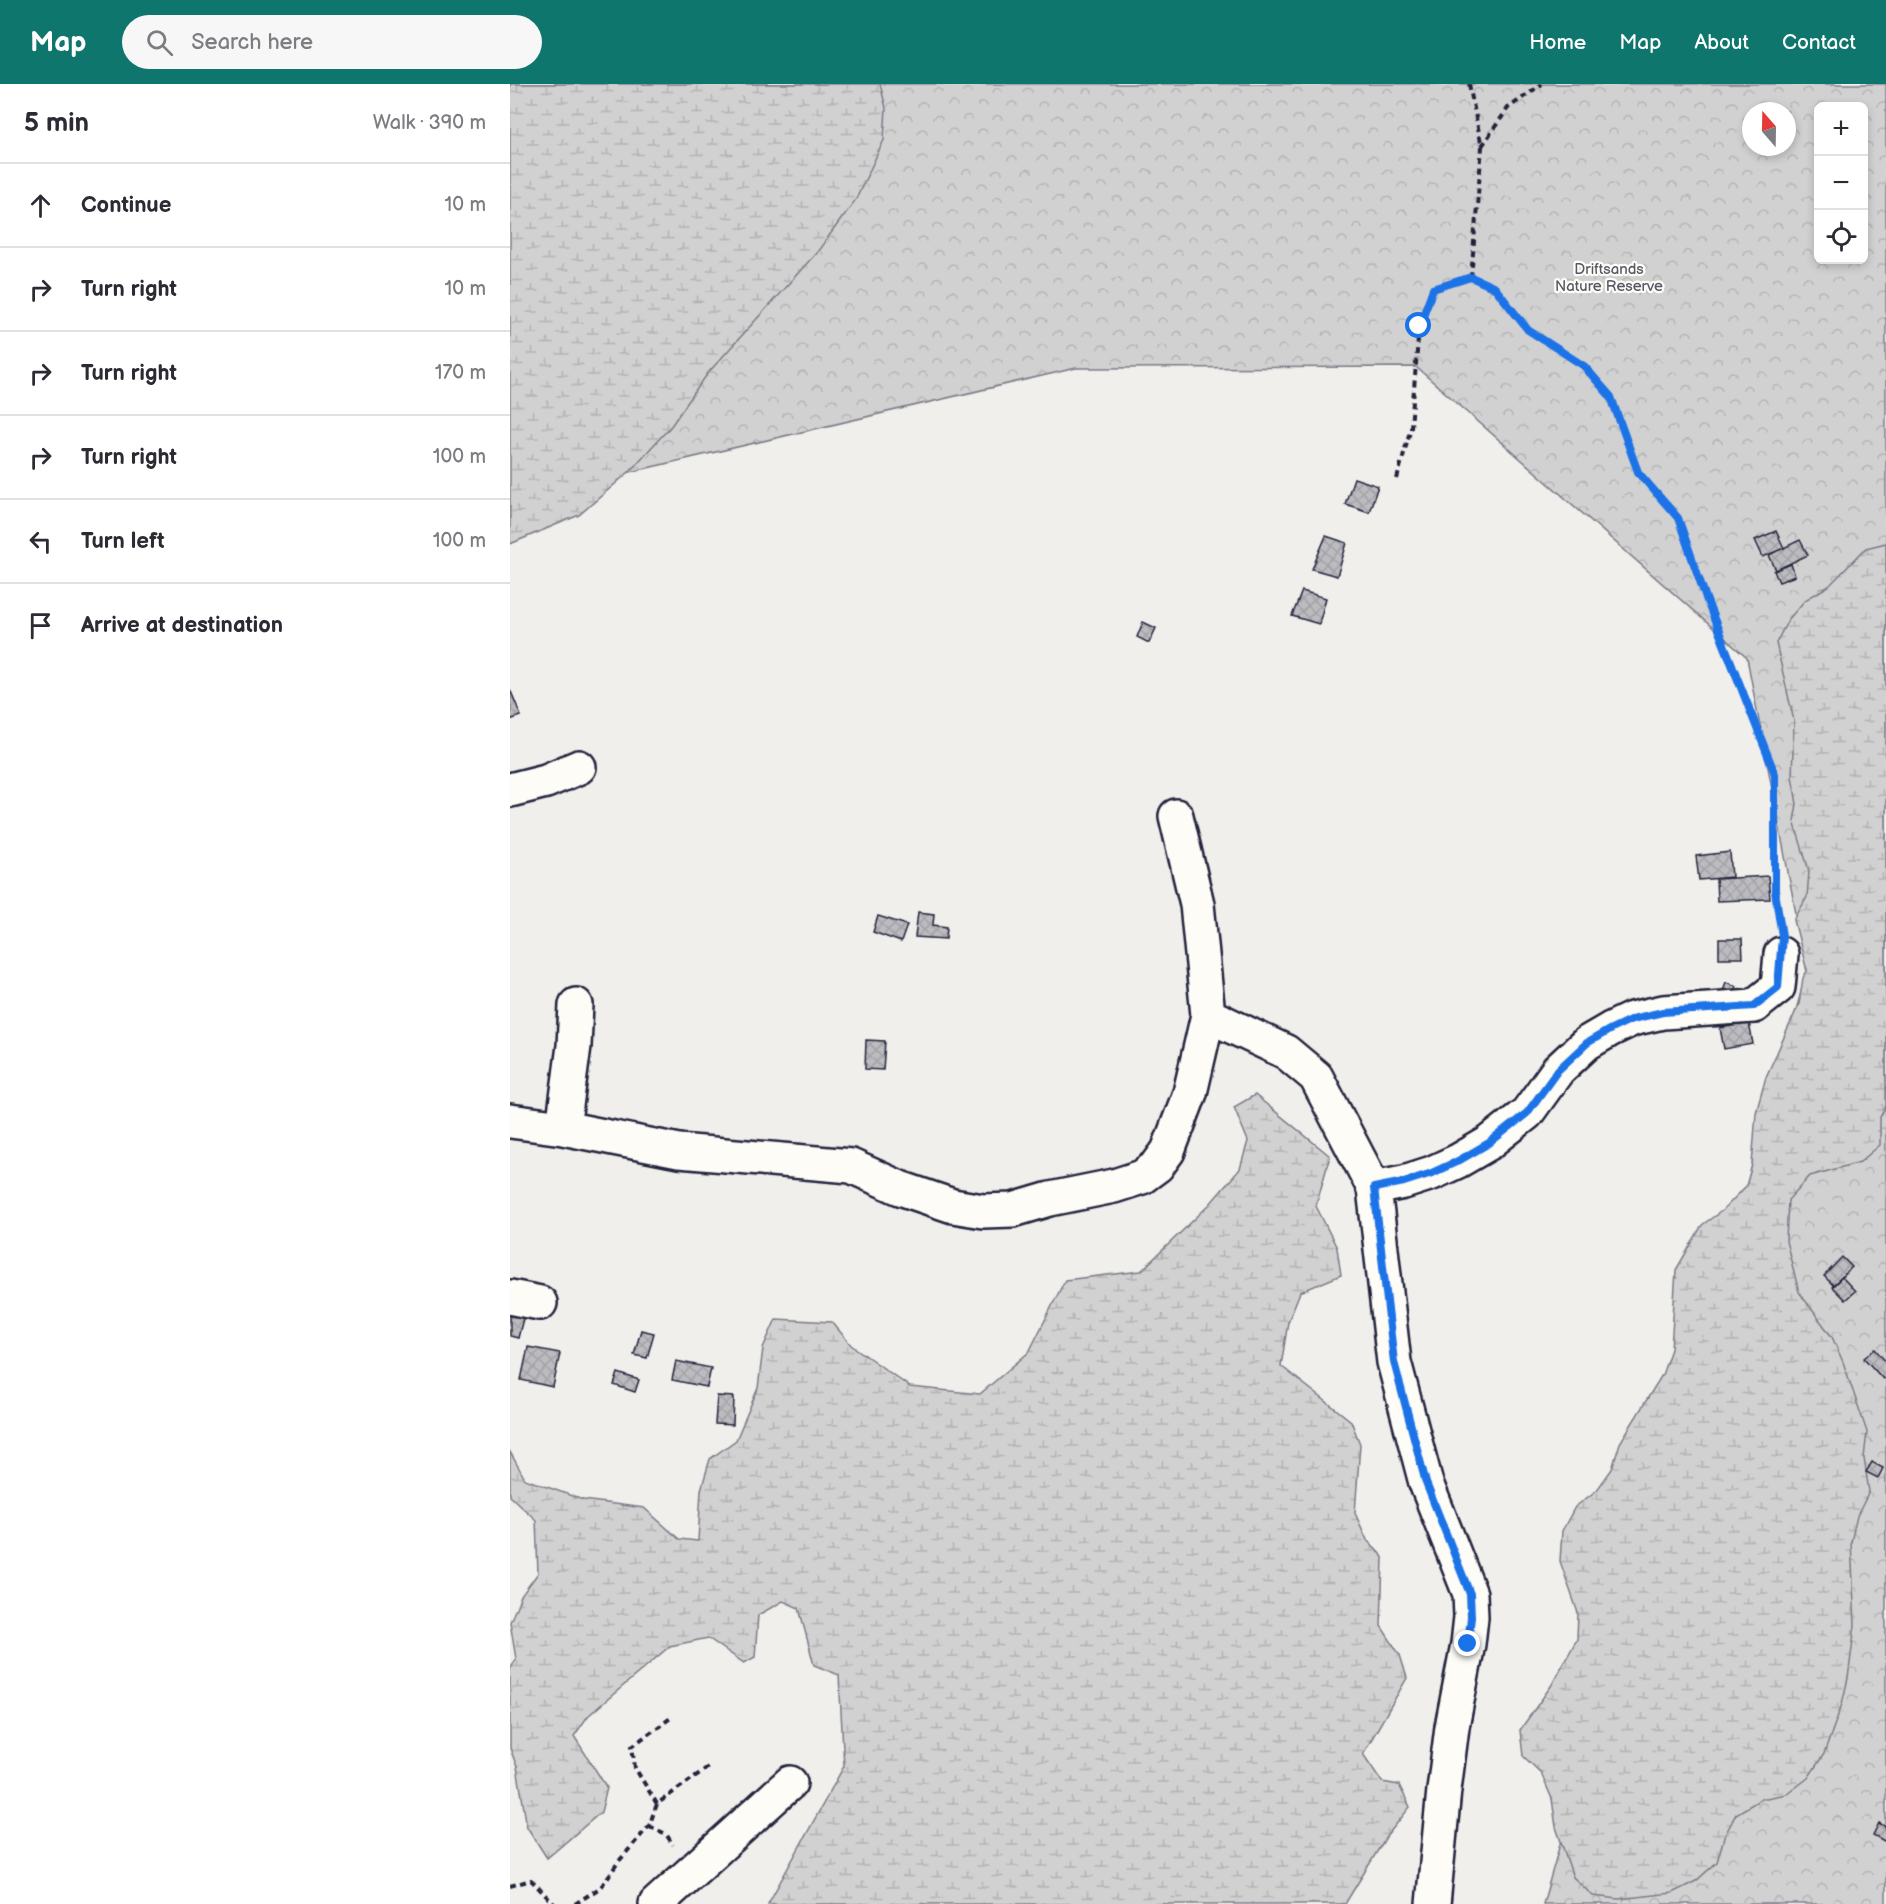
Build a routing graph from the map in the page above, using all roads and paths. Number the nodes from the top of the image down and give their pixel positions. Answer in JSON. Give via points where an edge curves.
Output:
{"nodes":[{"id":1,"x":1469,"y":84,"type":"edge"},
{"id":2,"x":1542,"y":84,"type":"edge"},
{"id":3,"x":1482,"y":147,"type":"junction"},
{"id":4,"x":1471,"y":277,"type":"junction"},
{"id":5,"x":1397,"y":479,"type":"dead end"},
{"id":6,"x":579,"y":767,"type":"dead end"},
{"id":7,"x":510,"y":790,"type":"edge"},
{"id":8,"x":1176,"y":816,"type":"dead end"},
{"id":9,"x":1781,"y":954,"type":"joint"},
{"id":10,"x":576,"y":1005,"type":"dead end"},
{"id":11,"x":1208,"y":1015,"type":"junction"},
{"id":12,"x":510,"y":1121,"type":"edge"},
{"id":13,"x":563,"y":1128,"type":"junction"},
{"id":14,"x":1374,"y":1188,"type":"junction"},
{"id":15,"x":672,"y":1717,"type":"dead end"},
{"id":16,"x":711,"y":1766,"type":"dead end"},
{"id":17,"x":790,"y":1783,"type":"dead end"},
{"id":18,"x":657,"y":1804,"type":"junction"},
{"id":19,"x":510,"y":1886,"type":"edge"},
{"id":20,"x":554,"y":1904,"type":"edge"},
{"id":21,"x":575,"y":1904,"type":"edge"},
{"id":22,"x":656,"y":1904,"type":"edge"},
{"id":23,"x":1433,"y":1904,"type":"edge"}],
"edges":[{"from":1,"to":3,"type":"path"},
{"from":2,"to":3,"type":"path","via":[[1509,108]]},
{"from":3,"to":4,"type":"path"},
{"from":4,"to":5,"type":"path","via":[[1433,289],[1419,326],[1411,427]]},
{"from":4,"to":9,"type":"path","via":[[1495,288],[1528,330],[1584,366],[1611,397],[1638,472],[1678,518],[1775,774],[1775,891]]},
{"from":6,"to":7,"type":"street","via":[[546,782]]},
{"from":8,"to":11,"type":"street","via":[[1197,904]]},
{"from":9,"to":14,"type":"street","via":[[1778,987],[1754,1006],[1663,1012],[1611,1029],[1572,1056],[1527,1113],[1489,1143],[1432,1173]]},
{"from":10,"to":13,"type":"street"},
{"from":11,"to":13,"type":"street","via":[[1190,1094],[1168,1151],[1157,1166],[1142,1177],[1114,1186],[1013,1210],[952,1206],[851,1166],[679,1151]]},
{"from":11,"to":14,"type":"street","via":[[1286,1052],[1316,1077]]},
{"from":12,"to":13,"type":"street"},
{"from":14,"to":23,"type":"street","via":[[1394,1362],[1426,1483],[1470,1594],[1468,1644],[1452,1727]]},
{"from":15,"to":18,"type":"path","via":[[632,1746],[635,1768]]},
{"from":16,"to":18,"type":"path"},
{"from":17,"to":22,"type":"street"},
{"from":18,"to":21,"type":"path","via":[[649,1826],[601,1887]]},
{"from":19,"to":20,"type":"path","via":[[531,1880]]}]}
